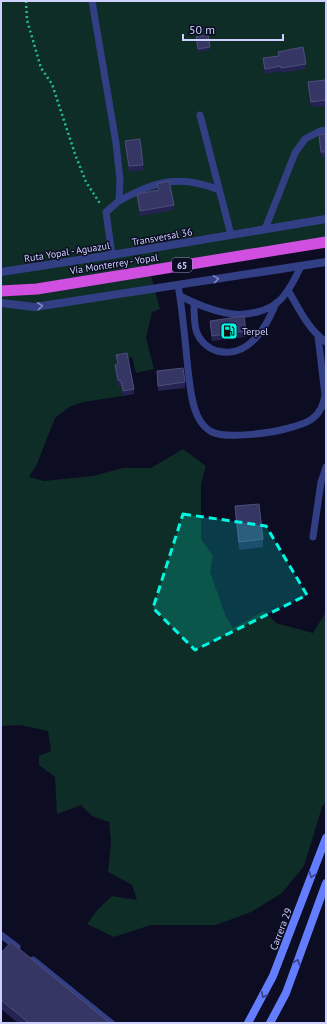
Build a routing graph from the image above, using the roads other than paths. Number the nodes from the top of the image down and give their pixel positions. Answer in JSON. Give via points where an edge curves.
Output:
{"nodes":[{"id":1,"x":92,"y":1,"type":"edge"},
{"id":2,"x":200,"y":115,"type":"dead end"},
{"id":3,"x":326,"y":130,"type":"edge"},
{"id":4,"x":219,"y":190,"type":"junction"},
{"id":5,"x":119,"y":201,"type":"junction"},
{"id":6,"x":326,"y":219,"type":"edge"},
{"id":7,"x":265,"y":229,"type":"junction"},
{"id":8,"x":231,"y":235,"type":"junction"},
{"id":9,"x":326,"y":242,"type":"edge"},
{"id":10,"x":112,"y":255,"type":"junction"},
{"id":11,"x":326,"y":262,"type":"edge"},
{"id":12,"x":301,"y":266,"type":"junction"},
{"id":13,"x":1,"y":272,"type":"edge"},
{"id":14,"x":178,"y":285,"type":"junction"},
{"id":15,"x":288,"y":290,"type":"junction"},
{"id":16,"x":1,"y":291,"type":"edge"},
{"id":17,"x":180,"y":296,"type":"junction"},
{"id":18,"x":1,"y":303,"type":"edge"},
{"id":19,"x":194,"y":303,"type":"junction"},
{"id":20,"x":276,"y":303,"type":"junction"},
{"id":21,"x":318,"y":336,"type":"junction"},
{"id":22,"x":326,"y":342,"type":"edge"},
{"id":23,"x":326,"y":467,"type":"edge"},
{"id":24,"x":313,"y":538,"type":"dead end"},
{"id":25,"x":326,"y":838,"type":"edge"},
{"id":26,"x":326,"y":883,"type":"edge"},
{"id":27,"x":1,"y":935,"type":"edge"},
{"id":28,"x":111,"y":1023,"type":"edge"},
{"id":29,"x":248,"y":1023,"type":"edge"},
{"id":30,"x":270,"y":1023,"type":"edge"}],
"edges":[{"from":1,"to":5,"type":"lane","via":[[116,143],[120,180]]},
{"from":2,"to":4,"type":"lane"},
{"from":3,"to":7,"type":"lane","via":[[305,139],[295,153]]},
{"from":4,"to":5,"type":"lane","via":[[204,184],[166,182],[137,191]]},
{"from":4,"to":8,"type":"lane"},
{"from":5,"to":10,"type":"lane","via":[[106,212]]},
{"from":6,"to":7,"type":"lane","name":"Ruta Yopal - Aguazul"},
{"from":7,"to":8,"type":"lane","name":"Ruta Yopal - Aguazul"},
{"from":8,"to":10,"type":"lane","name":"Ruta Yopal - Aguazul"},
{"from":9,"to":16,"type":"highway","name":"Vía Monterrey - Yopal","number":"65","via":[[37,289]]},
{"from":10,"to":13,"type":"lane","name":"Ruta Yopal - Aguazul"},
{"from":11,"to":12,"type":"street","number":"65"},
{"from":14,"to":12,"type":"street","number":"65","one_way":true},
{"from":12,"to":15,"type":"lane"},
{"from":14,"to":17,"type":"lane"},
{"from":18,"to":14,"type":"street","number":"65","one_way":true,"via":[[35,307]]},
{"from":15,"to":20,"type":"lane"},
{"from":15,"to":21,"type":"lane"},
{"from":17,"to":19,"type":"lane"},
{"from":17,"to":21,"type":"lane","via":[[191,391],[198,417],[213,433],[226,435],[272,432],[303,425],[320,412],[325,395]]},
{"from":19,"to":20,"type":"lane","via":[[227,314],[248,314]]},
{"from":19,"to":20,"type":"lane","via":[[196,330],[201,341],[212,350],[224,352],[238,351],[260,334],[269,321]]},
{"from":21,"to":22,"type":"lane"},
{"from":23,"to":24,"type":"lane"},
{"from":25,"to":29,"type":"main road","name":"Carrera 29","one_way":true,"via":[[273,976]]},
{"from":30,"to":26,"type":"main road","one_way":true,"via":[[286,993]]},
{"from":27,"to":28,"type":"lane"}]}
